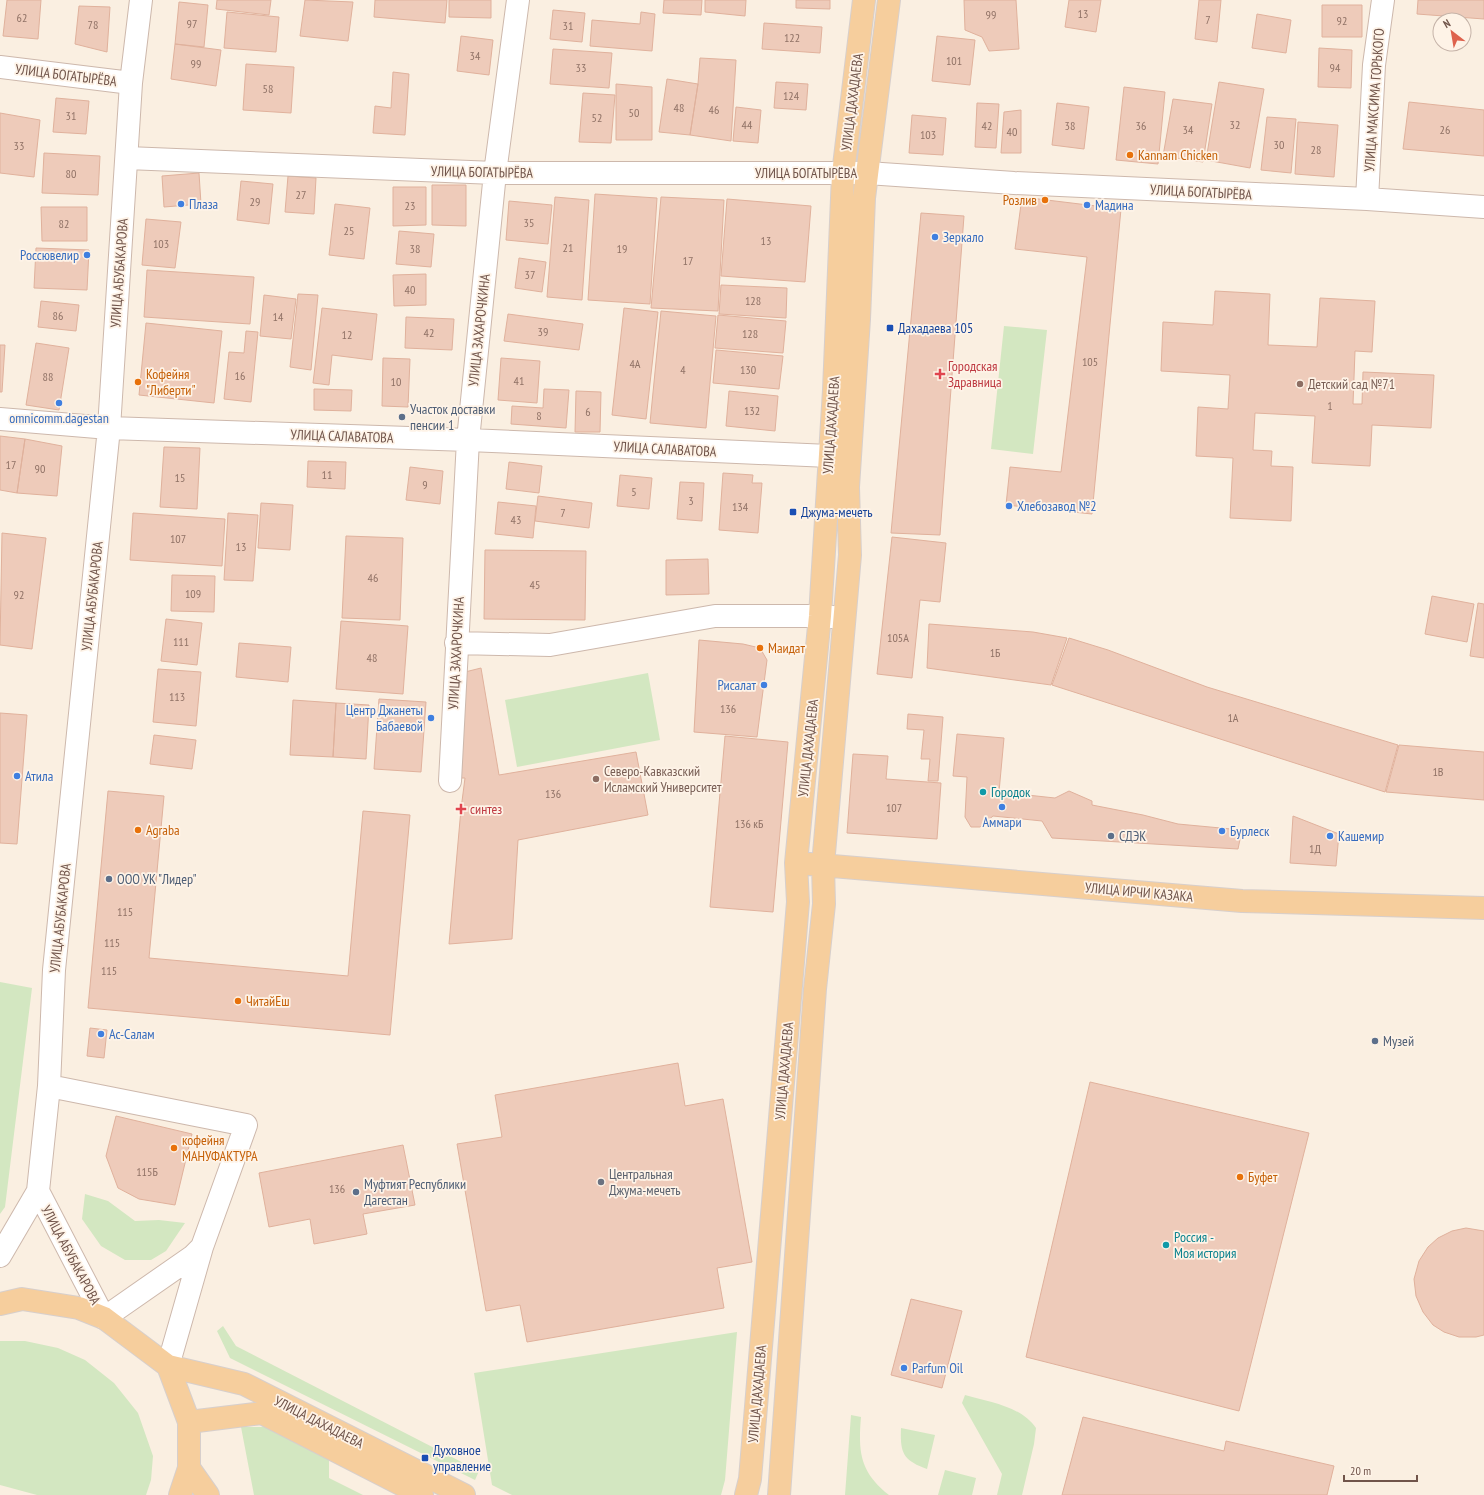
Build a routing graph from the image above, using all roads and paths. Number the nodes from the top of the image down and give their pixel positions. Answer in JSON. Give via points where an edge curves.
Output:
{"nodes":[{"id":1,"x":141,"y":0,"type":"edge"},
{"id":2,"x":518,"y":0,"type":"edge"},
{"id":3,"x":864,"y":0,"type":"edge"},
{"id":4,"x":889,"y":0,"type":"edge"},
{"id":5,"x":1383,"y":0,"type":"edge"},
{"id":6,"x":0,"y":67,"type":"edge"},
{"id":7,"x":131,"y":82,"type":"junction"},
{"id":8,"x":127,"y":158,"type":"junction"},
{"id":9,"x":495,"y":173,"type":"junction"},
{"id":10,"x":868,"y":173,"type":"junction"},
{"id":11,"x":843,"y":174,"type":"junction"},
{"id":12,"x":1367,"y":199,"type":"junction"},
{"id":13,"x":1484,"y":207,"type":"edge"},
{"id":14,"x":0,"y":419,"type":"edge"},
{"id":15,"x":109,"y":428,"type":"junction"},
{"id":16,"x":468,"y":440,"type":"junction"},
{"id":17,"x":851,"y":455,"type":"junction"},
{"id":18,"x":829,"y":456,"type":"junction"},
{"id":19,"x":820,"y":616,"type":"junction"},
{"id":20,"x":844,"y":618,"type":"junction"},
{"id":21,"x":456,"y":643,"type":"junction"},
{"id":22,"x":450,"y":781,"type":"dead end"},
{"id":23,"x":796,"y":863,"type":"junction"},
{"id":24,"x":823,"y":865,"type":"junction"},
{"id":25,"x":1484,"y":908,"type":"edge"},
{"id":26,"x":49,"y":1086,"type":"junction"},
{"id":27,"x":38,"y":1191,"type":"junction"},
{"id":28,"x":202,"y":1246,"type":"junction"},
{"id":29,"x":0,"y":1256,"type":"edge"},
{"id":30,"x":0,"y":1304,"type":"edge"},
{"id":31,"x":104,"y":1318,"type":"junction"},
{"id":32,"x":168,"y":1366,"type":"junction"},
{"id":33,"x":190,"y":1422,"type":"junction"},
{"id":34,"x":189,"y":1468,"type":"junction"},
{"id":35,"x":180,"y":1495,"type":"edge"},
{"id":36,"x":208,"y":1495,"type":"edge"},
{"id":37,"x":422,"y":1495,"type":"edge"},
{"id":38,"x":464,"y":1495,"type":"edge"},
{"id":39,"x":746,"y":1495,"type":"edge"},
{"id":40,"x":779,"y":1495,"type":"edge"}],
"edges":[{"from":1,"to":7,"type":"street","name":"УЛИЦА АБУБАКАРОВА"},
{"from":2,"to":9,"type":"street","name":"УЛИЦА ЗАХАРОЧКИНА"},
{"from":3,"to":11,"type":"main road","name":"УЛИЦА ДАХАДАЕВА"},
{"from":4,"to":10,"type":"main road","name":"УЛИЦА ДАХАДАЕВА"},
{"from":5,"to":12,"type":"street","name":"УЛИЦА МАКСИМА ГОРЬКОГО","via":[[1374,65]]},
{"from":6,"to":7,"type":"street","name":"УЛИЦА БОГАТЫРЁВА"},
{"from":7,"to":8,"type":"street","name":"УЛИЦА АБУБАКАРОВА"},
{"from":8,"to":9,"type":"street","name":"УЛИЦА БОГАТЫРЁВА"},
{"from":8,"to":15,"type":"street","name":"УЛИЦА АБУБАКАРОВА"},
{"from":9,"to":11,"type":"street","name":"УЛИЦА БОГАТЫРЁВА"},
{"from":9,"to":16,"type":"street","name":"УЛИЦА ЗАХАРОЧКИНА"},
{"from":10,"to":11,"type":"street","name":"УЛИЦА БОГАТЫРЁВА"},
{"from":10,"to":12,"type":"street","name":"УЛИЦА БОГАТЫРЁВА","via":[[1014,183]]},
{"from":10,"to":17,"type":"main road","name":"УЛИЦА ДАХАДАЕВА","via":[[864,198]]},
{"from":11,"to":18,"type":"main road","name":"УЛИЦА ДАХАДАЕВА","via":[[838,316]]},
{"from":12,"to":13,"type":"street","name":"УЛИЦА БОГАТЫРЁВА"},
{"from":14,"to":15,"type":"street","name":"УЛИЦА САЛАВАТОВА"},
{"from":15,"to":16,"type":"street","name":"УЛИЦА САЛАВАТОВА"},
{"from":15,"to":26,"type":"street","name":"УЛИЦА АБУБАКАРОВА","via":[[54,970]]},
{"from":16,"to":18,"type":"street","name":"УЛИЦА САЛАВАТОВА"},
{"from":16,"to":21,"type":"street","name":"УЛИЦА ЗАХАРОЧКИНА"},
{"from":17,"to":18,"type":"street","name":"УЛИЦА САЛАВАТОВА"},
{"from":17,"to":20,"type":"main road","name":"УЛИЦА ДАХАДАЕВА","via":[[848,487],[850,555]]},
{"from":18,"to":19,"type":"main road","name":"УЛИЦА ДАХАДАЕВА"},
{"from":19,"to":20,"type":"street"},
{"from":19,"to":21,"type":"street","via":[[716,616],[550,645]]},
{"from":19,"to":23,"type":"main road","name":"УЛИЦА ДАХАДАЕВА"},
{"from":20,"to":24,"type":"main road","name":"УЛИЦА ДАХАДАЕВА"},
{"from":21,"to":22,"type":"street","name":"УЛИЦА ЗАХАРОЧКИНА"},
{"from":23,"to":24,"type":"main road","name":"УЛИЦА ИРЧИ КАЗАКА"},
{"from":23,"to":39,"type":"main road","name":"УЛИЦА ДАХАДАЕВА","via":[[798,902],[751,1471]]},
{"from":24,"to":25,"type":"main road","name":"УЛИЦА ИРЧИ КАЗАКА","via":[[1242,901]]},
{"from":24,"to":40,"type":"main road","name":"УЛИЦА ДАХАДАЕВА","via":[[824,904],[814,1005]]},
{"from":26,"to":27,"type":"street","name":"УЛИЦА АБУБАКАРОВА"},
{"from":26,"to":28,"type":"street","via":[[246,1125]]},
{"from":27,"to":29,"type":"street","name":"УЛИЦА АБУБАКАРОВА"},
{"from":27,"to":31,"type":"street","name":"УЛИЦА АБУБАКАРОВА"},
{"from":28,"to":31,"type":"street","via":[[193,1256]]},
{"from":28,"to":32,"type":"street"},
{"from":30,"to":31,"type":"main road","name":"УЛИЦА АБУБАКАРОВА","via":[[22,1299],[79,1308]]},
{"from":31,"to":32,"type":"main road","name":"УЛИЦА АБУБАКАРОВА"},
{"from":32,"to":33,"type":"main road"},
{"from":32,"to":38,"type":"main road","name":"УЛИЦА ДАХАДАЕВА","via":[[244,1384]]},
{"from":33,"to":34,"type":"main road"},
{"from":33,"to":37,"type":"main road","name":"УЛИЦА ДАХАДАЕВА","via":[[262,1413]]},
{"from":34,"to":35,"type":"main road"},
{"from":34,"to":36,"type":"main road"}]}
